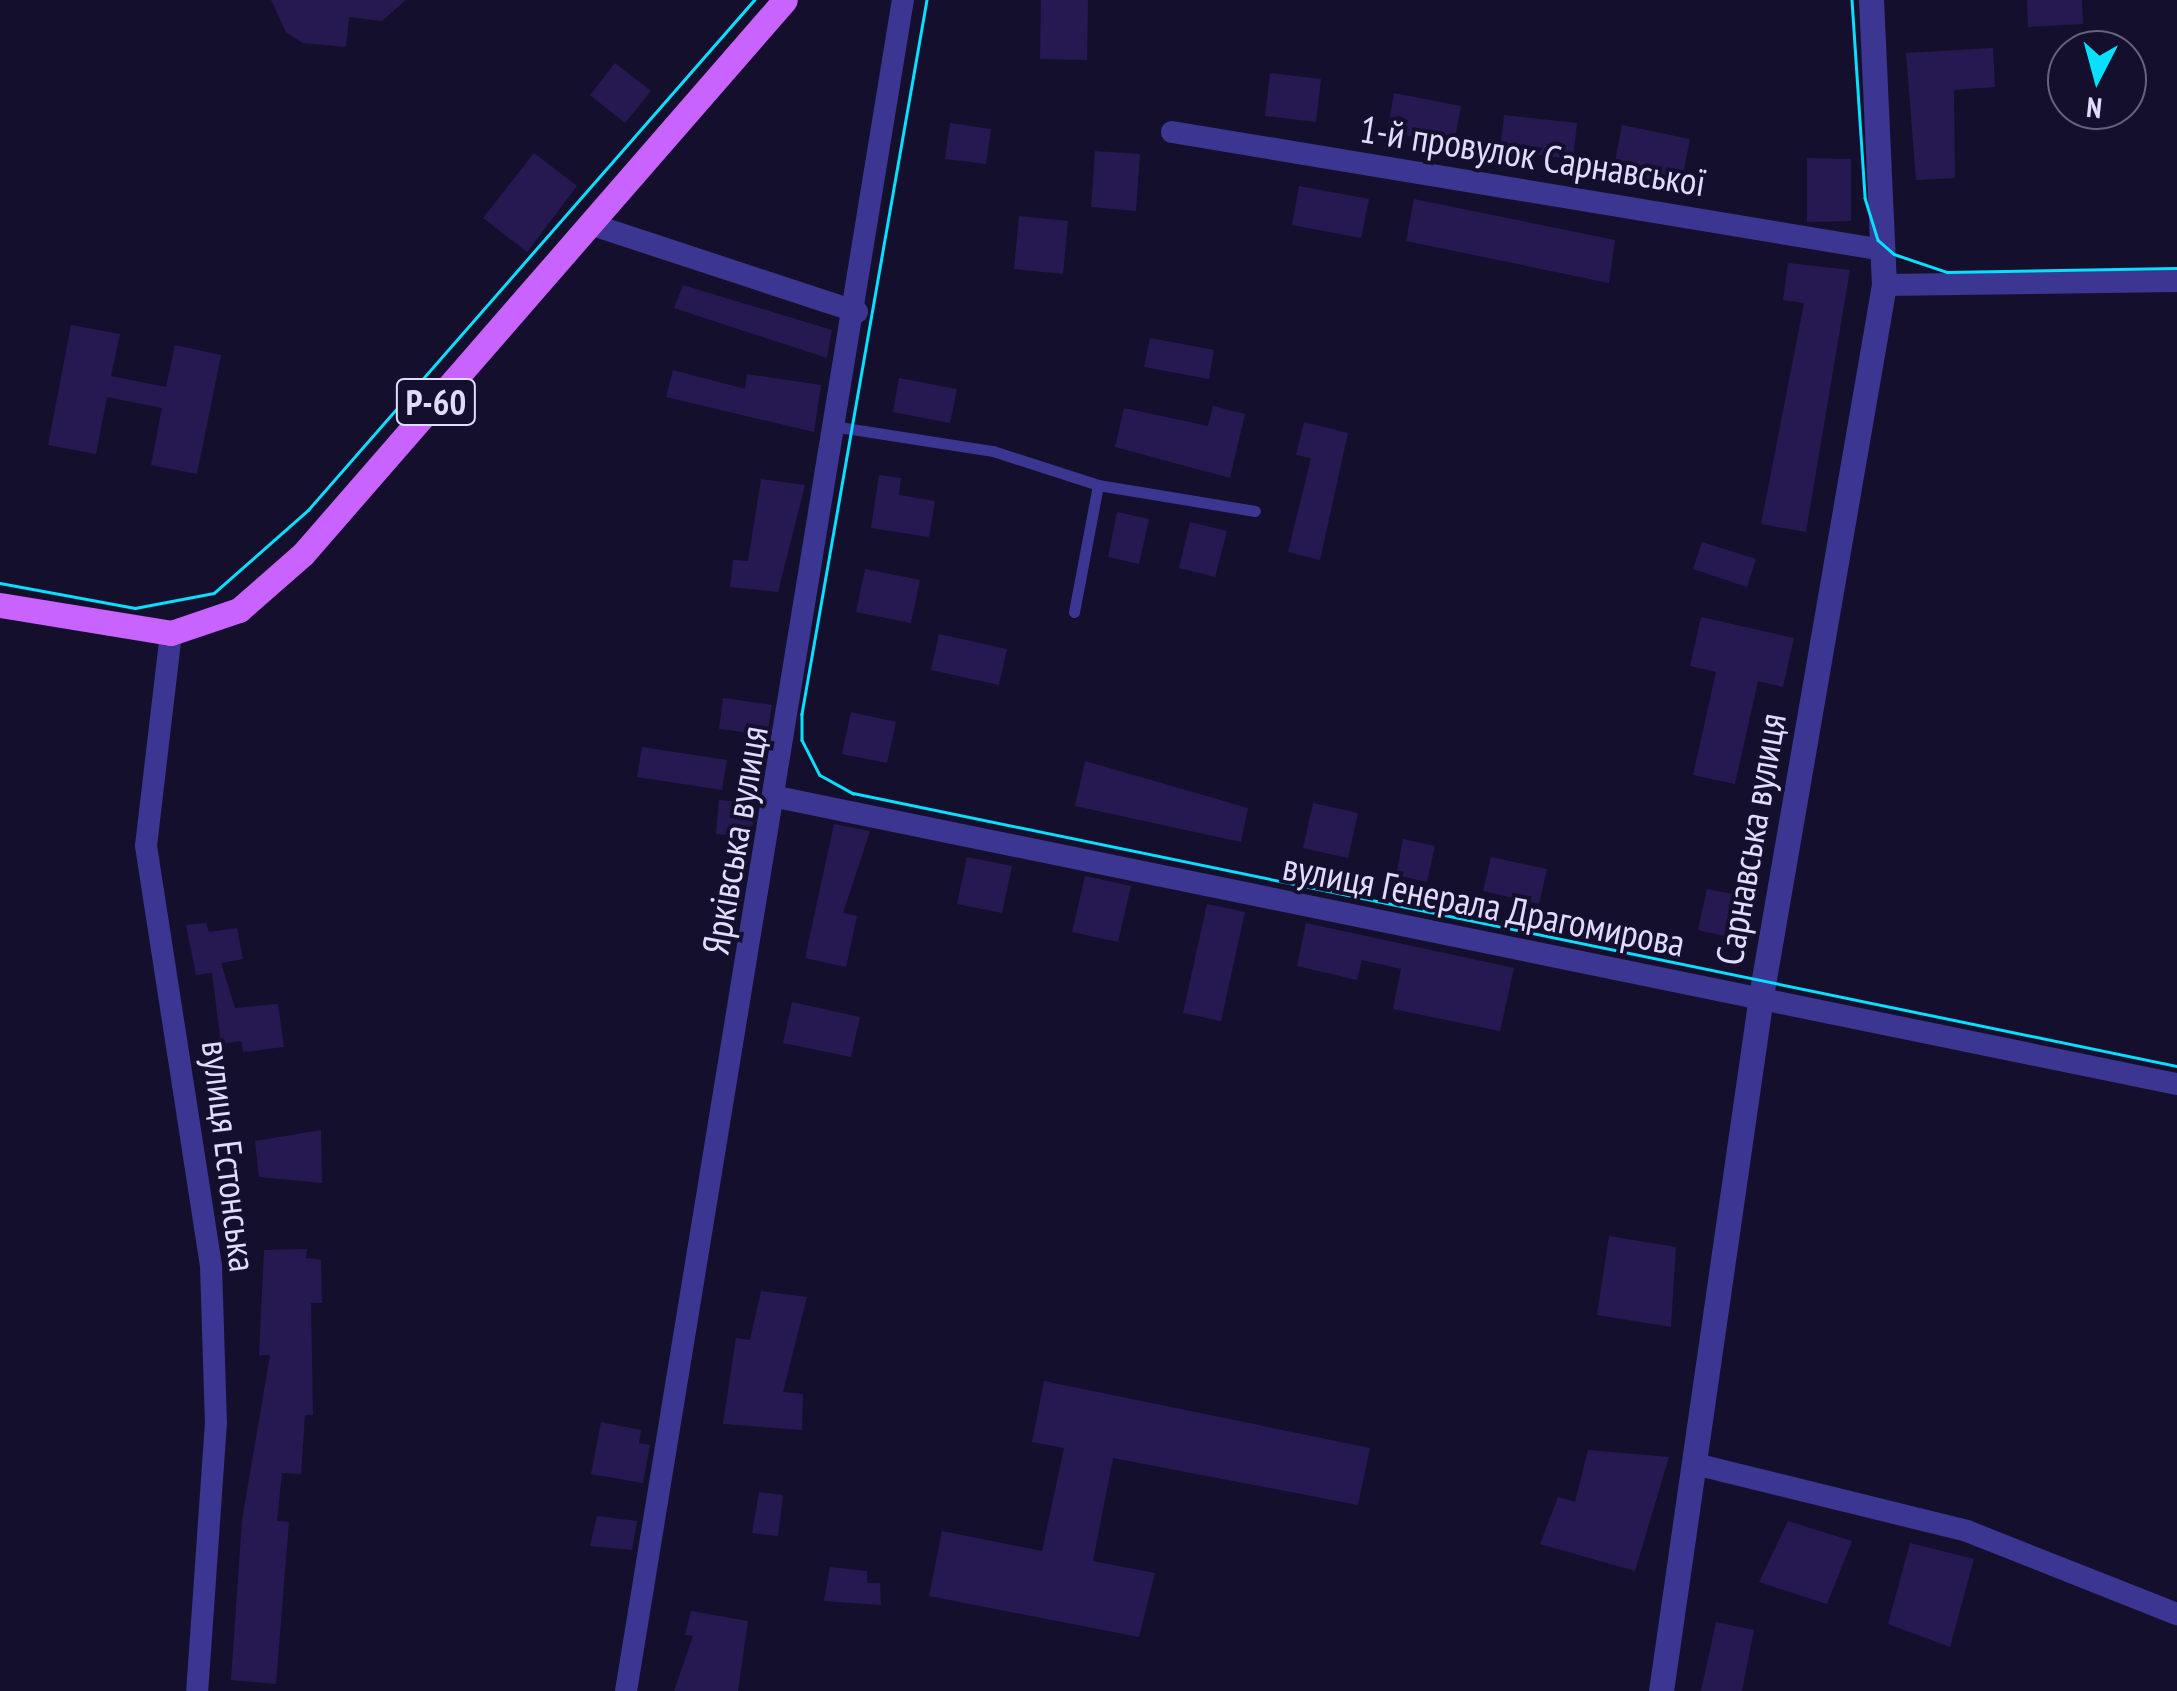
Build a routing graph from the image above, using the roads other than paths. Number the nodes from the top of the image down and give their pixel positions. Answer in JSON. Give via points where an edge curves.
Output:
{"nodes":[{"id":1,"x":785,"y":0,"type":"edge"},
{"id":2,"x":903,"y":0,"type":"edge"},
{"id":3,"x":1872,"y":0,"type":"edge"},
{"id":4,"x":1172,"y":132,"type":"dead end"},
{"id":5,"x":593,"y":225,"type":"junction"},
{"id":6,"x":1883,"y":250,"type":"junction"},
{"id":7,"x":2177,"y":281,"type":"edge"},
{"id":8,"x":1884,"y":285,"type":"junction"},
{"id":9,"x":857,"y":312,"type":"junction"},
{"id":10,"x":839,"y":427,"type":"junction"},
{"id":11,"x":1098,"y":485,"type":"junction"},
{"id":12,"x":1255,"y":511,"type":"dead end"},
{"id":13,"x":0,"y":605,"type":"edge"},
{"id":14,"x":1074,"y":612,"type":"dead end"},
{"id":15,"x":171,"y":633,"type":"junction"},
{"id":16,"x":776,"y":797,"type":"junction"},
{"id":17,"x":1761,"y":996,"type":"junction"},
{"id":18,"x":2177,"y":1084,"type":"edge"},
{"id":19,"x":1699,"y":1465,"type":"junction"},
{"id":20,"x":2177,"y":1614,"type":"edge"},
{"id":21,"x":197,"y":1691,"type":"edge"},
{"id":22,"x":626,"y":1691,"type":"edge"},
{"id":23,"x":1661,"y":1691,"type":"edge"}],
"edges":[{"from":1,"to":5,"type":"main road","number":"Р-60"},
{"from":2,"to":9,"type":"street","name":"Ярківська вулиця"},
{"from":3,"to":6,"type":"street","name":"Сарнавська вулиця"},
{"from":4,"to":6,"type":"street","name":"1-й провулок Сарнавської"},
{"from":5,"to":9,"type":"street"},
{"from":5,"to":15,"type":"main road","number":"Р-60","via":[[303,554],[239,610]]},
{"from":6,"to":8,"type":"street","name":"Сарнавська вулиця"},
{"from":7,"to":8,"type":"street"},
{"from":8,"to":17,"type":"street","name":"Сарнавська вулиця"},
{"from":9,"to":10,"type":"street","name":"Ярківська вулиця"},
{"from":10,"to":11,"type":"lane","via":[[993,451]]},
{"from":10,"to":16,"type":"street","name":"Ярківська вулиця"},
{"from":11,"to":12,"type":"lane"},
{"from":11,"to":14,"type":"lane"},
{"from":13,"to":15,"type":"main road","number":"Р-60"},
{"from":15,"to":21,"type":"street","name":"вулиця Естонська","via":[[146,846],[212,1266],[216,1422]]},
{"from":16,"to":17,"type":"street","name":"вулиця Генерала Драгомирова"},
{"from":16,"to":22,"type":"street","name":"Ярківська вулиця"},
{"from":17,"to":18,"type":"street","name":"вулиця Генерала Драгомирова"},
{"from":17,"to":19,"type":"street","name":"Сарнавська вулиця"},
{"from":19,"to":20,"type":"street","via":[[1967,1531]]},
{"from":19,"to":23,"type":"street","name":"Сарнавська вулиця"}]}
